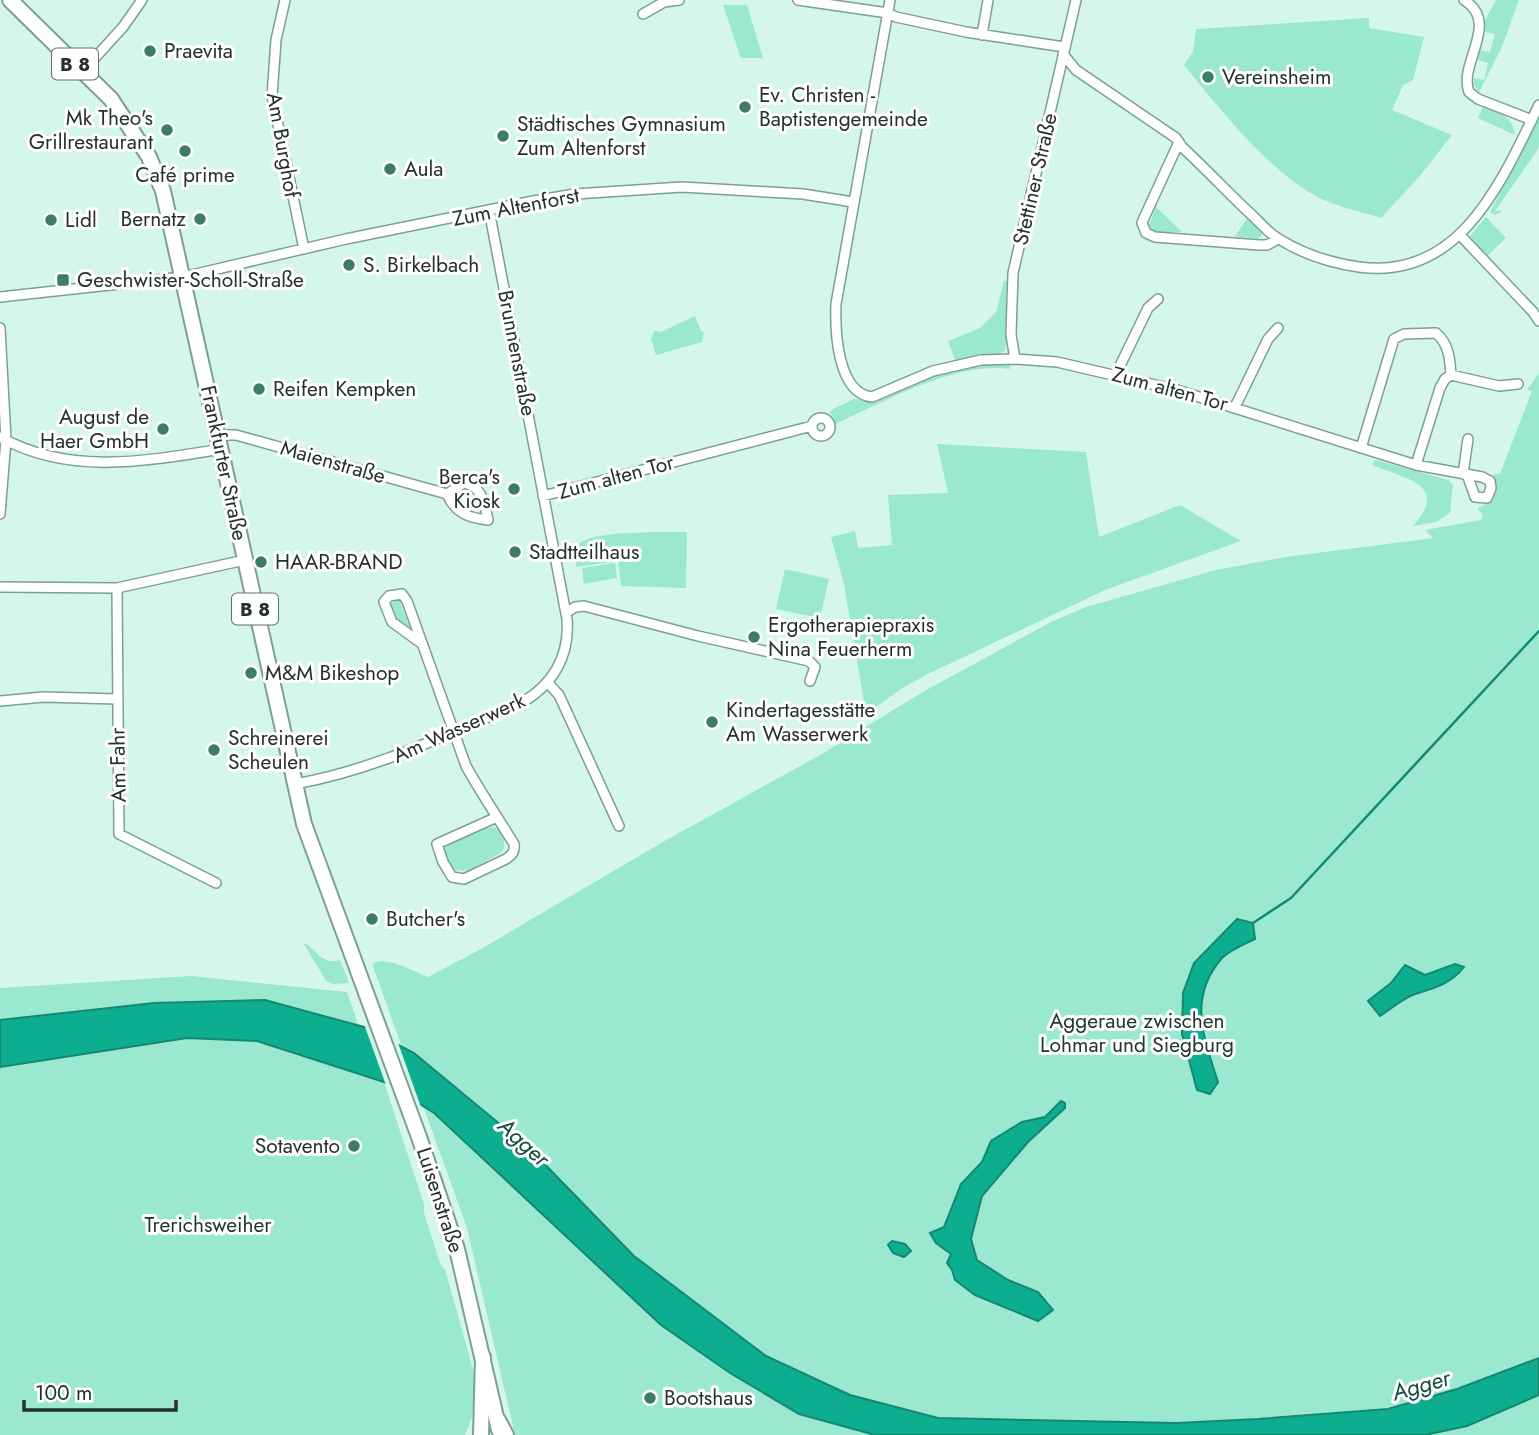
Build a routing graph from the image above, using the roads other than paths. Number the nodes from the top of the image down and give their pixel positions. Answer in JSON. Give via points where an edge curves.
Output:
{"nodes":[{"id":1,"x":9,"y":0,"type":"edge"},
{"id":2,"x":142,"y":0,"type":"edge"},
{"id":3,"x":285,"y":0,"type":"edge"},
{"id":4,"x":679,"y":0,"type":"edge"},
{"id":5,"x":798,"y":0,"type":"edge"},
{"id":6,"x":890,"y":0,"type":"edge"},
{"id":7,"x":988,"y":0,"type":"edge"},
{"id":8,"x":1076,"y":0,"type":"edge"},
{"id":9,"x":1464,"y":0,"type":"edge"},
{"id":10,"x":888,"y":13,"type":"junction"},
{"id":11,"x":643,"y":14,"type":"dead end"},
{"id":12,"x":982,"y":35,"type":"junction"},
{"id":13,"x":1063,"y":51,"type":"junction"},
{"id":14,"x":83,"y":71,"type":"junction"},
{"id":15,"x":1539,"y":105,"type":"edge"},
{"id":16,"x":1532,"y":120,"type":"junction"},
{"id":17,"x":1179,"y":142,"type":"junction"},
{"id":18,"x":853,"y":202,"type":"junction"},
{"id":19,"x":489,"y":210,"type":"junction"},
{"id":20,"x":1460,"y":235,"type":"junction"},
{"id":21,"x":1278,"y":239,"type":"junction"},
{"id":22,"x":304,"y":249,"type":"junction"},
{"id":23,"x":183,"y":277,"type":"junction"},
{"id":24,"x":0,"y":297,"type":"edge"},
{"id":25,"x":1158,"y":299,"type":"dead end"},
{"id":26,"x":1536,"y":311,"type":"edge"},
{"id":27,"x":1539,"y":321,"type":"edge"},
{"id":28,"x":0,"y":328,"type":"edge"},
{"id":29,"x":1278,"y":328,"type":"dead end"},
{"id":30,"x":1015,"y":359,"type":"junction"},
{"id":31,"x":1116,"y":374,"type":"junction"},
{"id":32,"x":1451,"y":376,"type":"junction"},
{"id":33,"x":1518,"y":384,"type":"dead end"},
{"id":34,"x":1235,"y":407,"type":"junction"},
{"id":35,"x":812,"y":426,"type":"dead end"},
{"id":36,"x":3,"y":439,"type":"edge"},
{"id":37,"x":1468,"y":439,"type":"dead end"},
{"id":38,"x":219,"y":442,"type":"junction"},
{"id":39,"x":1361,"y":448,"type":"junction"},
{"id":40,"x":1416,"y":465,"type":"junction"},
{"id":41,"x":447,"y":494,"type":"junction"},
{"id":42,"x":543,"y":496,"type":"junction"},
{"id":43,"x":0,"y":514,"type":"edge"},
{"id":44,"x":245,"y":559,"type":"junction"},
{"id":45,"x":0,"y":587,"type":"edge"},
{"id":46,"x":117,"y":588,"type":"junction"},
{"id":47,"x":566,"y":614,"type":"junction"},
{"id":48,"x":421,"y":643,"type":"junction"},
{"id":49,"x":810,"y":681,"type":"dead end"},
{"id":50,"x":548,"y":683,"type":"junction"},
{"id":51,"x":118,"y":699,"type":"junction"},
{"id":52,"x":0,"y":701,"type":"edge"},
{"id":53,"x":453,"y":732,"type":"junction"},
{"id":54,"x":295,"y":784,"type":"junction"},
{"id":55,"x":497,"y":817,"type":"junction"},
{"id":56,"x":619,"y":826,"type":"dead end"},
{"id":57,"x":216,"y":883,"type":"dead end"},
{"id":58,"x":358,"y":972,"type":"joint"},
{"id":59,"x":483,"y":1357,"type":"junction"},
{"id":60,"x":499,"y":1428,"type":"edge"},
{"id":61,"x":481,"y":1435,"type":"edge"},
{"id":62,"x":506,"y":1435,"type":"edge"}],
"edges":[{"from":1,"to":14,"type":"main road","name":"Frankfurter Straße","number":"B 8"},
{"from":2,"to":14,"type":"street"},
{"from":3,"to":22,"type":"street","name":"Am Burghof","via":[[274,51],[272,96]]},
{"from":4,"to":11,"type":"street","via":[[664,2]]},
{"from":5,"to":10,"type":"street"},
{"from":6,"to":10,"type":"street"},
{"from":7,"to":12,"type":"street"},
{"from":8,"to":13,"type":"street","name":"Stettiner Straße"},
{"from":9,"to":16,"type":"street","via":[[1475,9],[1480,22],[1467,82],[1469,92],[1478,100]]},
{"from":10,"to":12,"type":"street"},
{"from":10,"to":18,"type":"street"},
{"from":12,"to":13,"type":"street"},
{"from":13,"to":17,"type":"street","via":[[1076,70]]},
{"from":13,"to":30,"type":"street","name":"Stettiner Straße","via":[[1013,273]]},
{"from":14,"to":23,"type":"main road","name":"Frankfurter Straße","number":"B 8","via":[[119,110],[153,166]]},
{"from":15,"to":16,"type":"street"},
{"from":16,"to":20,"type":"street","via":[[1494,192]]},
{"from":17,"to":21,"type":"street"},
{"from":17,"to":21,"type":"street","via":[[1142,223],[1146,233],[1259,245]]},
{"from":18,"to":19,"type":"street","name":"Zum Altenforst","via":[[803,194],[682,187],[575,194]]},
{"from":18,"to":30,"type":"street","name":"Zum alten Tor","via":[[836,304],[836,335],[851,385],[863,396],[872,397],[944,368]]},
{"from":19,"to":22,"type":"street","name":"Zum Altenforst"},
{"from":19,"to":42,"type":"street","name":"Brunnenstraße"},
{"from":20,"to":21,"type":"street","via":[[1428,257],[1379,269],[1336,264]]},
{"from":20,"to":26,"type":"street"},
{"from":22,"to":23,"type":"street","name":"Zum Altenforst"},
{"from":23,"to":24,"type":"street","name":"Zum Altenforst"},
{"from":23,"to":38,"type":"main road","name":"Frankfurter Straße","number":"B 8"},
{"from":25,"to":31,"type":"street","via":[[1148,308]]},
{"from":26,"to":27,"type":"street"},
{"from":28,"to":36,"type":"street"},
{"from":29,"to":34,"type":"street","via":[[1268,339]]},
{"from":30,"to":31,"type":"street","name":"Zum alten Tor"},
{"from":31,"to":34,"type":"street","name":"Zum alten Tor"},
{"from":32,"to":33,"type":"street","via":[[1499,386]]},
{"from":32,"to":39,"type":"street","via":[[1448,350],[1438,335],[1404,334],[1394,339]]},
{"from":32,"to":40,"type":"street","via":[[1440,388]]},
{"from":34,"to":39,"type":"street","name":"Zum alten Tor"},
{"from":35,"to":42,"type":"street","name":"Zum alten Tor"},
{"from":36,"to":38,"type":"street","name":"Maienstraße","via":[[88,462],[136,462],[189,454]]},
{"from":36,"to":43,"type":"street"},
{"from":37,"to":40,"type":"street","name":"Zum alten Tor","via":[[1465,474]]},
{"from":38,"to":41,"type":"street","name":"Maienstraße","via":[[236,435]]},
{"from":38,"to":44,"type":"main road","name":"Frankfurter Straße","number":"B 8"},
{"from":39,"to":40,"type":"street","name":"Zum alten Tor"},
{"from":41,"to":41,"type":"street","name":"Maienstraße","via":[[455,509],[488,520],[473,485],[464,483]]},
{"from":42,"to":47,"type":"street","name":"Am Wasserwerk"},
{"from":44,"to":46,"type":"street"},
{"from":44,"to":54,"type":"main road","name":"Frankfurter Straße","number":"B 8"},
{"from":45,"to":46,"type":"street"},
{"from":46,"to":51,"type":"street","name":"Am Fahr"},
{"from":47,"to":49,"type":"street","via":[[584,606],[809,661],[815,667]]},
{"from":47,"to":50,"type":"street","name":"Am Wasserwerk","via":[[565,649]]},
{"from":48,"to":48,"type":"street","via":[[405,596],[389,596],[384,602],[392,622]]},
{"from":48,"to":53,"type":"street"},
{"from":50,"to":53,"type":"street","name":"Am Wasserwerk","via":[[521,703]]},
{"from":50,"to":56,"type":"street","via":[[559,695]]},
{"from":51,"to":52,"type":"street"},
{"from":51,"to":57,"type":"street","name":"Am Fahr","via":[[119,834]]},
{"from":53,"to":54,"type":"street","name":"Am Wasserwerk","via":[[365,767]]},
{"from":53,"to":55,"type":"street","via":[[466,766]]},
{"from":54,"to":58,"type":"main road","name":"Frankfurter Straße","number":"B 8","via":[[311,845]]},
{"from":55,"to":55,"type":"street","via":[[437,844],[452,877],[464,879],[511,856],[514,844]]},
{"from":58,"to":59,"type":"main road","name":"Luisenstraße","number":"B 8","via":[[457,1249]]},
{"from":59,"to":60,"type":"main road","name":"Luisenstraße","number":"B 8"},
{"from":59,"to":61,"type":"main road"},
{"from":60,"to":62,"type":"main road","name":"Luisenstraße"}]}
